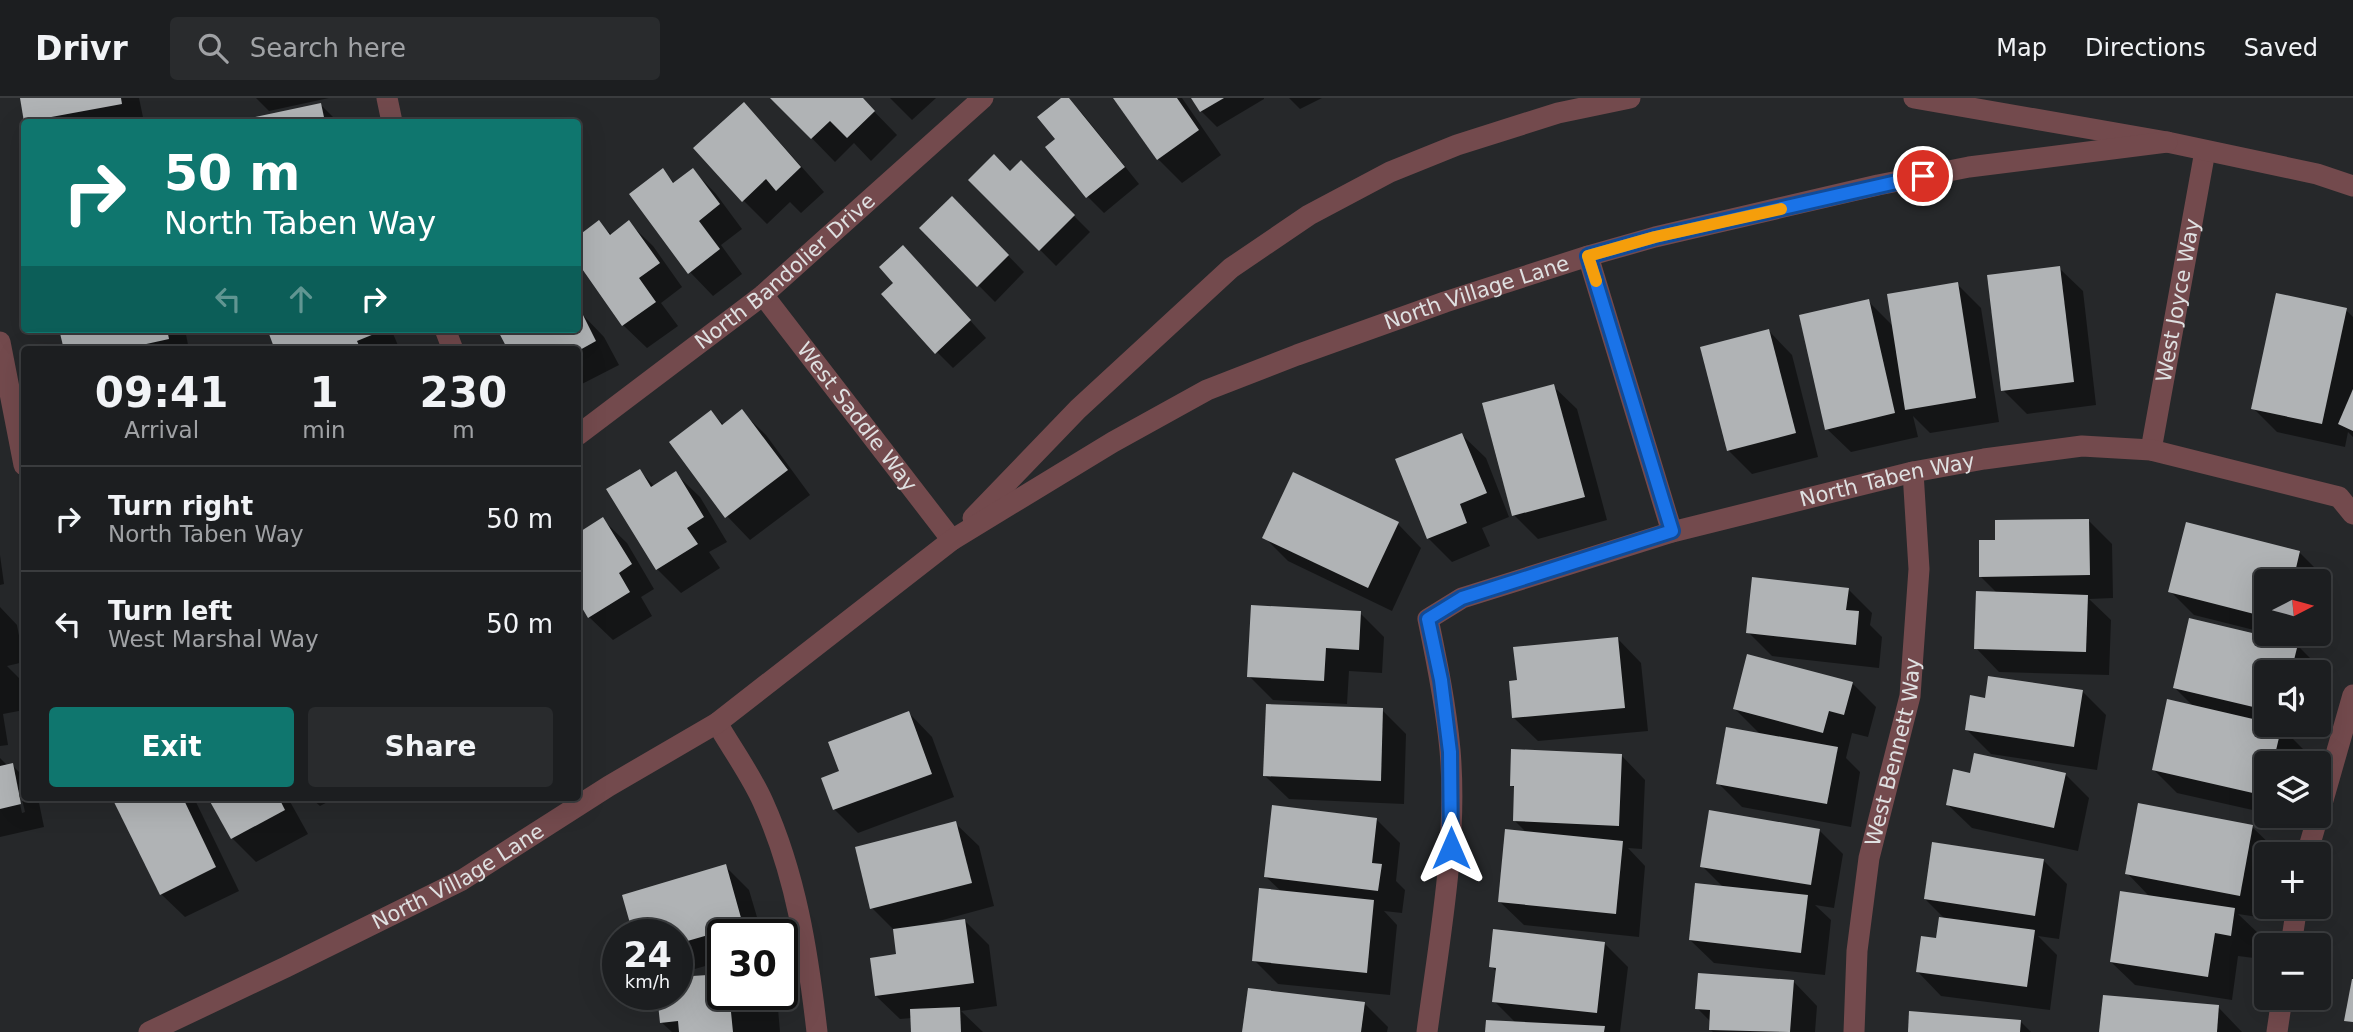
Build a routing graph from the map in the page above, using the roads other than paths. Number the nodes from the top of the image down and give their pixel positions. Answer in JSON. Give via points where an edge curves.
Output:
{"nodes":[{"id":1,"x":387,"y":98,"type":"edge"},
{"id":2,"x":983,"y":98,"type":"edge"},
{"id":3,"x":1630,"y":98,"type":"edge"},
{"id":4,"x":1914,"y":98,"type":"edge"},
{"id":5,"x":391,"y":119,"type":"edge"},
{"id":6,"x":2167,"y":142,"type":"junction"},
{"id":7,"x":2205,"y":150,"type":"junction"},
{"id":8,"x":2353,"y":186,"type":"edge"},
{"id":9,"x":1588,"y":256,"type":"junction"},
{"id":10,"x":763,"y":295,"type":"junction"},
{"id":11,"x":0,"y":342,"type":"edge"},
{"id":12,"x":581,"y":433,"type":"edge"},
{"id":13,"x":21,"y":450,"type":"edge"},
{"id":14,"x":2151,"y":450,"type":"junction"},
{"id":15,"x":1913,"y":472,"type":"junction"},
{"id":16,"x":2353,"y":514,"type":"edge"},
{"id":17,"x":1672,"y":531,"type":"junction"},
{"id":18,"x":952,"y":540,"type":"junction"},
{"id":19,"x":2353,"y":695,"type":"edge"},
{"id":20,"x":717,"y":723,"type":"junction"},
{"id":21,"x":2331,"y":773,"type":"edge"},
{"id":22,"x":2280,"y":1010,"type":"edge"},
{"id":23,"x":149,"y":1032,"type":"edge"},
{"id":24,"x":817,"y":1032,"type":"edge"},
{"id":25,"x":1427,"y":1032,"type":"edge"},
{"id":26,"x":1854,"y":1032,"type":"edge"},
{"id":27,"x":2277,"y":1032,"type":"edge"}],
"edges":[{"from":1,"to":5,"type":"street"},
{"from":2,"to":10,"type":"street","name":"North Bandolier Drive"},
{"from":3,"to":18,"type":"street","name":"North Village Lane","via":[[1558,113],[1457,145],[1390,172],[1309,215],[1231,268],[1078,409]]},
{"from":4,"to":6,"type":"street","name":"North Village Lane"},
{"from":6,"to":7,"type":"street","name":"North Village Lane"},
{"from":6,"to":9,"type":"street","name":"North Village Lane","via":[[1969,167]]},
{"from":7,"to":8,"type":"street","name":"North Village Lane"},
{"from":7,"to":14,"type":"street","name":"West Joyce Way"},
{"from":9,"to":17,"type":"street"},
{"from":9,"to":18,"type":"street","name":"North Village Lane","via":[[1207,390]]},
{"from":10,"to":12,"type":"street","name":"North Bandolier Drive"},
{"from":10,"to":18,"type":"street","name":"West Saddle Way"},
{"from":11,"to":13,"type":"street"},
{"from":14,"to":15,"type":"street","name":"North Taben Way","via":[[2081,446]]},
{"from":14,"to":16,"type":"street","name":"North Taben Way","via":[[2339,497]]},
{"from":15,"to":17,"type":"street","name":"North Taben Way"},
{"from":15,"to":26,"type":"street","name":"West Bennett Way","via":[[1919,569],[1910,696],[1869,858],[1857,951]]},
{"from":17,"to":25,"type":"street","name":"North Taben Way","via":[[1462,598],[1428,619],[1450,752],[1451,848]]},
{"from":18,"to":20,"type":"street","name":"North Village Lane"},
{"from":19,"to":21,"type":"street"},
{"from":20,"to":23,"type":"street","name":"North Village Lane","via":[[462,880]]},
{"from":20,"to":24,"type":"street","via":[[762,800],[790,870],[809,961]]},
{"from":22,"to":27,"type":"street"}]}
